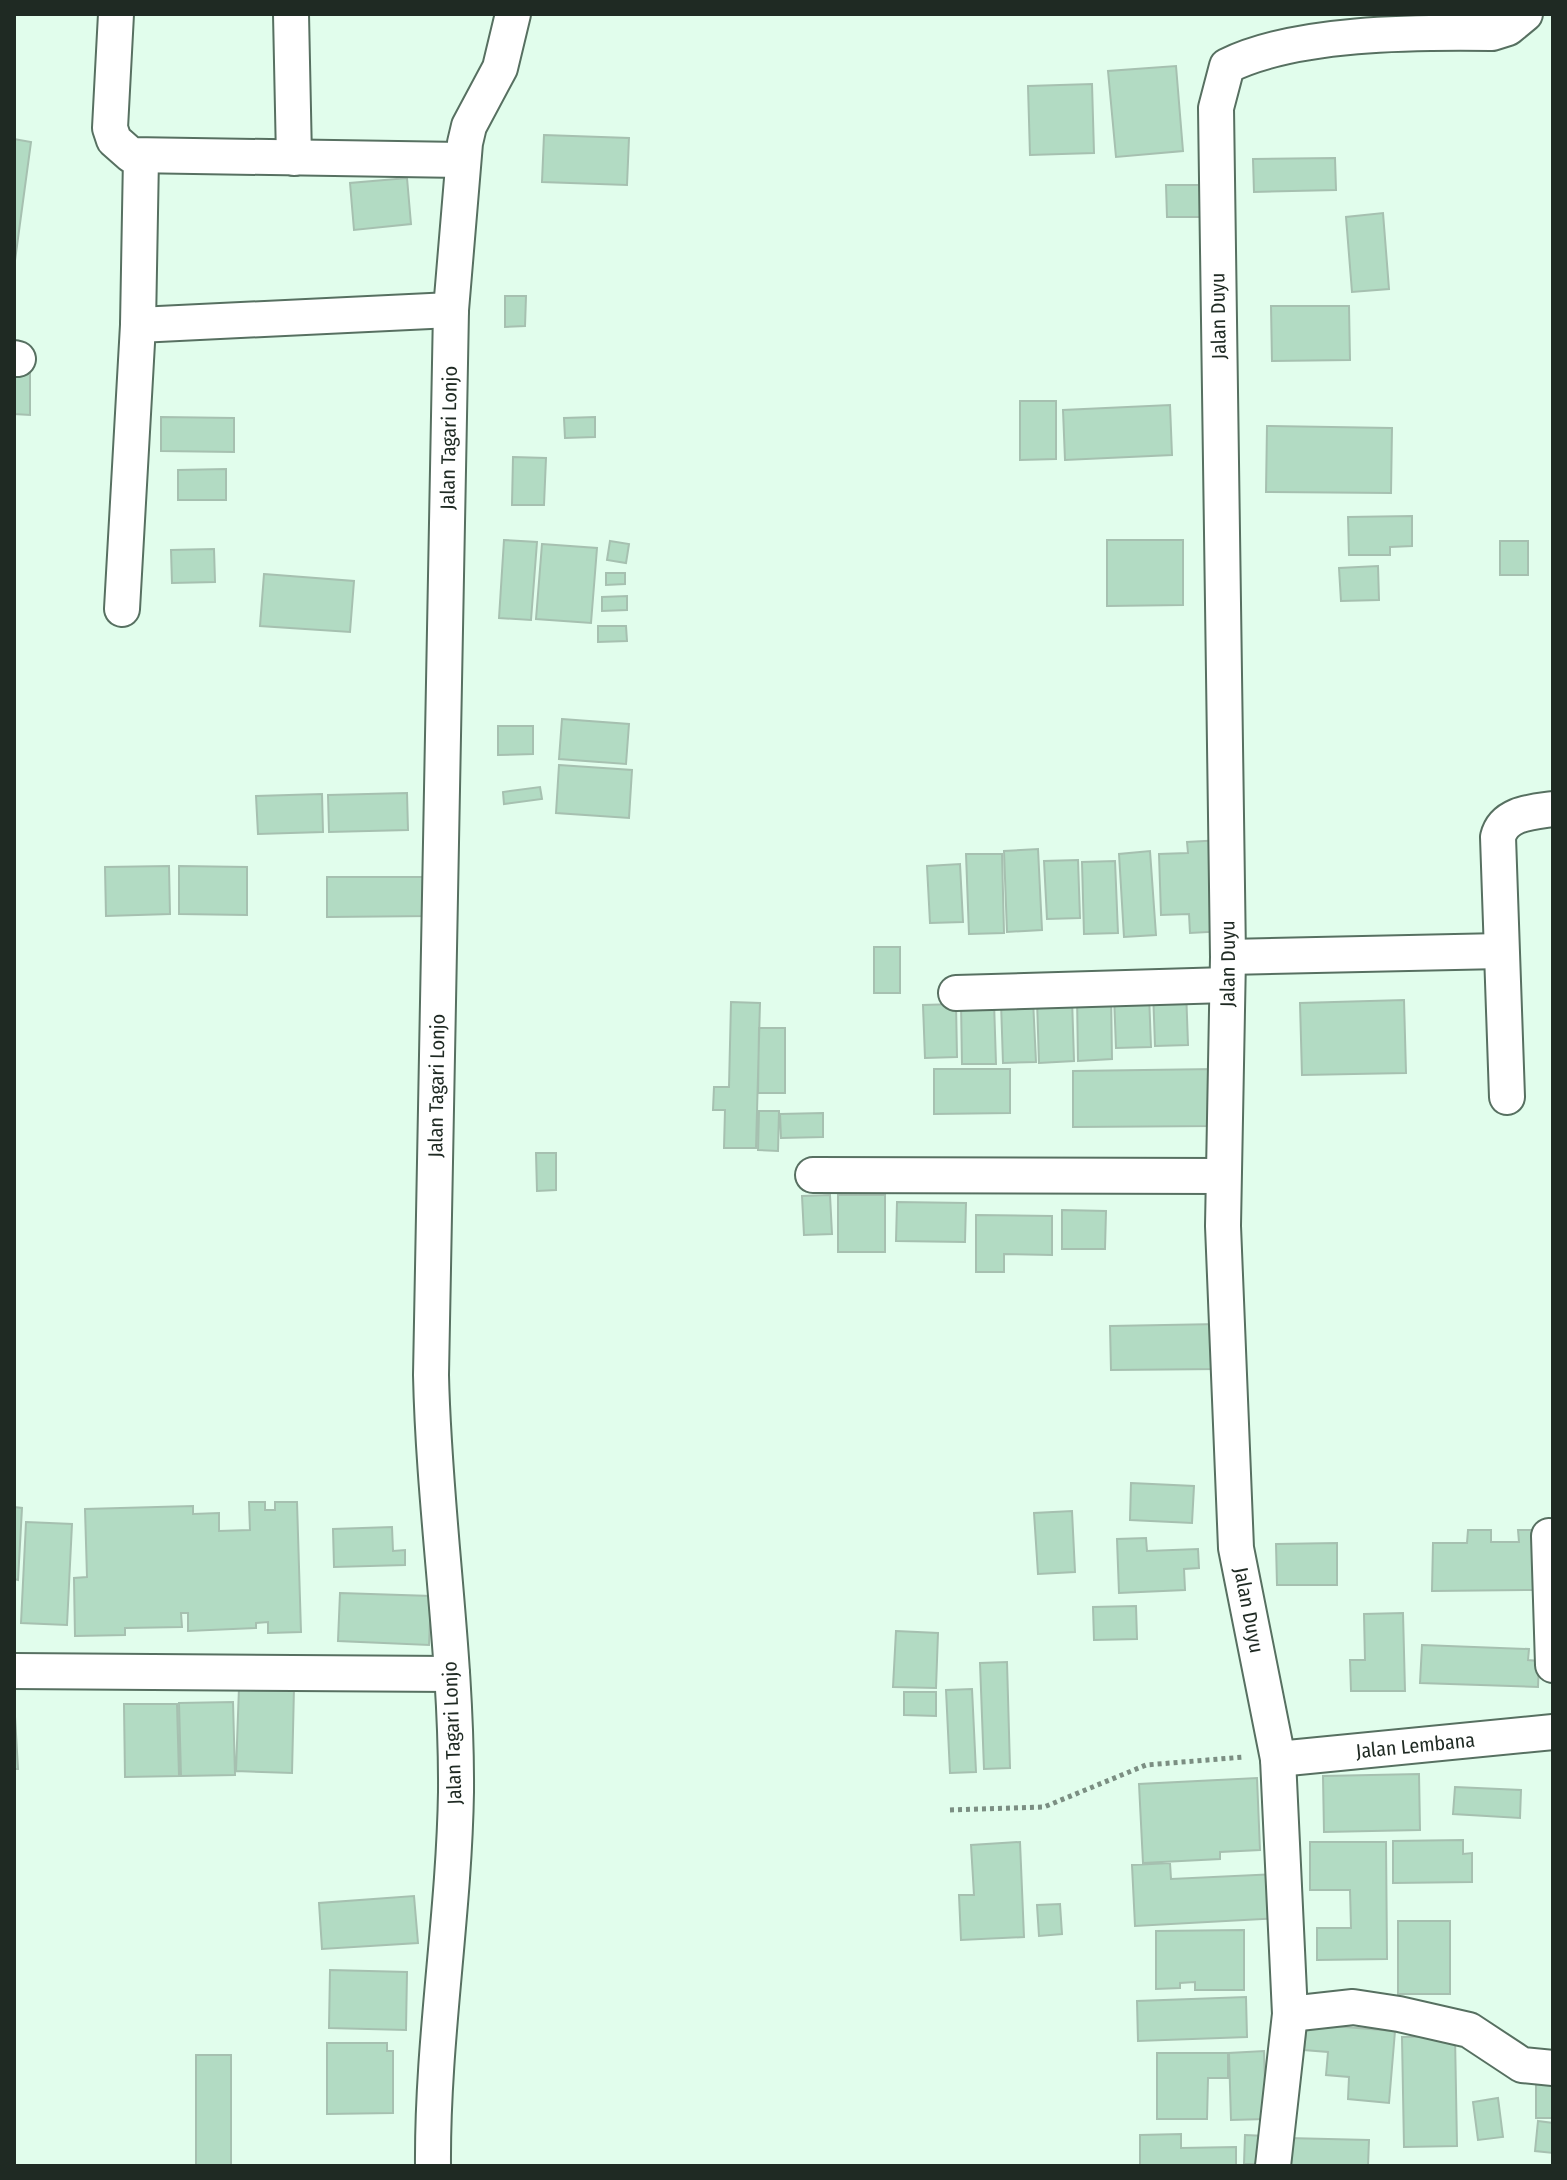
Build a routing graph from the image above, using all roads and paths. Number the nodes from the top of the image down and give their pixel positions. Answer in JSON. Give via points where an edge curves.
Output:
{"nodes":[{"id":1,"x":116,"y":14,"type":"edge"},
{"id":2,"x":291,"y":14,"type":"edge"},
{"id":3,"x":513,"y":14,"type":"edge"},
{"id":4,"x":1525,"y":14,"type":"edge"},
{"id":5,"x":141,"y":157,"type":"junction"},
{"id":6,"x":294,"y":158,"type":"junction"},
{"id":7,"x":462,"y":160,"type":"junction"},
{"id":8,"x":451,"y":310,"type":"junction"},
{"id":9,"x":138,"y":325,"type":"junction"},
{"id":10,"x":122,"y":609,"type":"dead end"},
{"id":11,"x":1553,"y":809,"type":"edge"},
{"id":12,"x":1501,"y":951,"type":"junction"},
{"id":13,"x":1227,"y":971,"type":"junction"},
{"id":14,"x":956,"y":993,"type":"dead end"},
{"id":15,"x":1507,"y":1097,"type":"dead end"},
{"id":16,"x":813,"y":1175,"type":"dead end"},
{"id":17,"x":1223,"y":1176,"type":"junction"},
{"id":18,"x":1549,"y":1536,"type":"dead end"},
{"id":19,"x":1553,"y":1665,"type":"edge"},
{"id":20,"x":14,"y":1671,"type":"edge"},
{"id":21,"x":452,"y":1674,"type":"junction"},
{"id":22,"x":1553,"y":1732,"type":"edge"},
{"id":23,"x":1278,"y":1756,"type":"junction"},
{"id":24,"x":950,"y":1810,"type":"dead end"},
{"id":25,"x":1290,"y":2014,"type":"junction"},
{"id":26,"x":1553,"y":2068,"type":"edge"},
{"id":27,"x":433,"y":2166,"type":"edge"},
{"id":28,"x":1273,"y":2166,"type":"edge"}],
"edges":[{"from":1,"to":5,"type":"street","via":[[110,128],[123,150]]},
{"from":2,"to":6,"type":"street"},
{"from":3,"to":7,"type":"street","name":"Jalan Tagari Lonjo","via":[[500,68],[469,126]]},
{"from":4,"to":13,"type":"street","name":"Jalan Duyu","via":[[1492,33],[1354,38],[1267,50],[1227,66],[1218,89]]},
{"from":5,"to":6,"type":"street"},
{"from":5,"to":9,"type":"street"},
{"from":6,"to":7,"type":"street"},
{"from":7,"to":8,"type":"street","name":"Jalan Tagari Lonjo"},
{"from":8,"to":9,"type":"street"},
{"from":8,"to":21,"type":"street","name":"Jalan Tagari Lonjo","via":[[431,1375]]},
{"from":9,"to":10,"type":"street"},
{"from":11,"to":12,"type":"street","via":[[1509,820],[1499,831]]},
{"from":12,"to":13,"type":"street"},
{"from":12,"to":15,"type":"street"},
{"from":13,"to":14,"type":"street"},
{"from":13,"to":17,"type":"street","name":"Jalan Duyu"},
{"from":16,"to":17,"type":"street"},
{"from":17,"to":23,"type":"street","name":"Jalan Duyu","via":[[1236,1548]]},
{"from":18,"to":19,"type":"street"},
{"from":20,"to":21,"type":"street"},
{"from":21,"to":27,"type":"street","name":"Jalan Tagari Lonjo","via":[[454,1839],[432,2085]]},
{"from":22,"to":23,"type":"street","name":"Jalan Lembana"},
{"from":23,"to":24,"type":"path","via":[[1146,1765],[1044,1807]]},
{"from":23,"to":25,"type":"street","name":"Jalan Duyu"},
{"from":25,"to":26,"type":"street","via":[[1353,2007],[1399,2014],[1469,2030],[1522,2065]]},
{"from":25,"to":28,"type":"street","name":"Jalan Duyu"}]}
